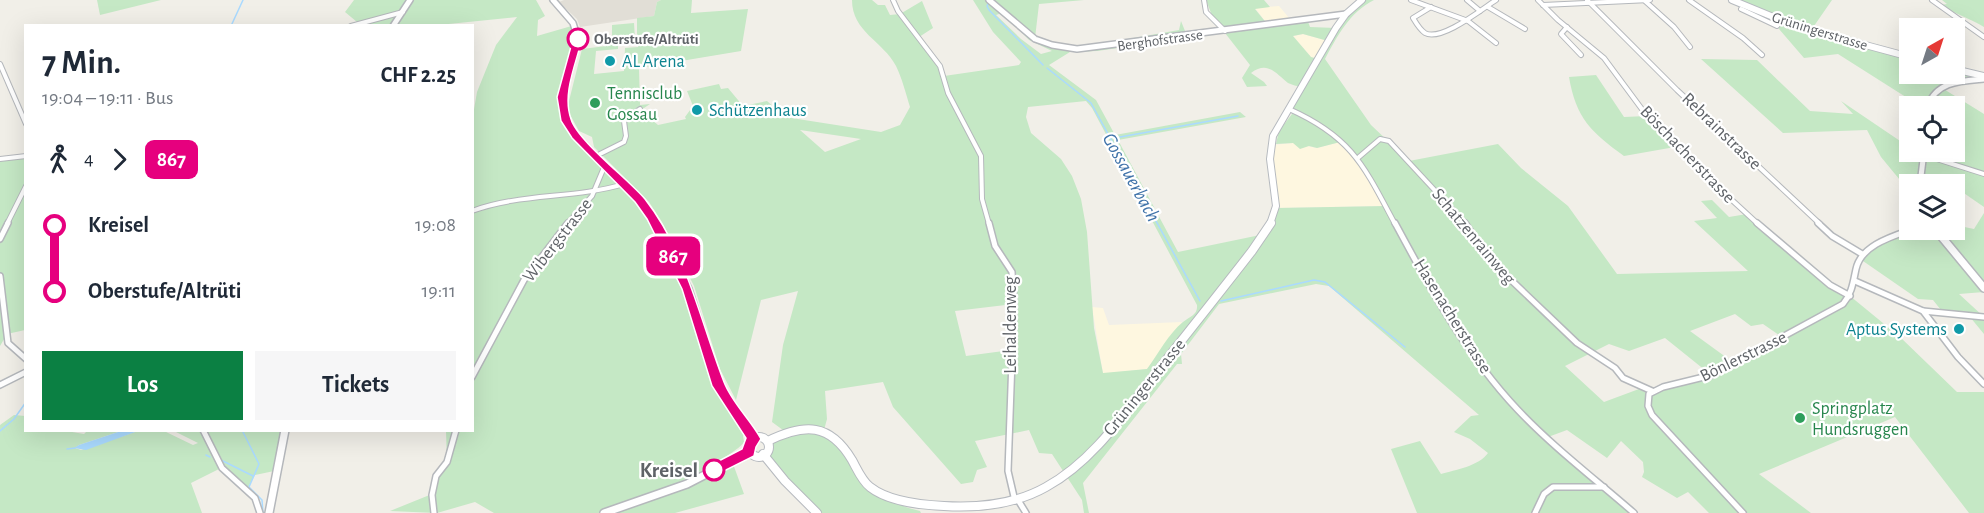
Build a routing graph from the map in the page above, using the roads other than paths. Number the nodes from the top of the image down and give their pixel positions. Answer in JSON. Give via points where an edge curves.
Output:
{"nodes":[{"id":1,"x":410,"y":0,"type":"edge"},
{"id":2,"x":553,"y":0,"type":"edge"},
{"id":3,"x":892,"y":0,"type":"edge"},
{"id":4,"x":989,"y":0,"type":"edge"},
{"id":5,"x":1204,"y":0,"type":"edge"},
{"id":6,"x":1362,"y":0,"type":"edge"},
{"id":7,"x":1411,"y":0,"type":"edge"},
{"id":8,"x":1467,"y":0,"type":"edge"},
{"id":9,"x":1496,"y":0,"type":"edge"},
{"id":10,"x":1538,"y":0,"type":"edge"},
{"id":11,"x":1648,"y":0,"type":"edge"},
{"id":12,"x":1689,"y":0,"type":"edge"},
{"id":13,"x":1732,"y":0,"type":"edge"},
{"id":14,"x":1932,"y":0,"type":"edge"},
{"id":15,"x":1420,"y":1,"type":"edge"},
{"id":16,"x":1588,"y":1,"type":"edge"},
{"id":17,"x":1543,"y":5,"type":"junction"},
{"id":18,"x":1431,"y":7,"type":"junction"},
{"id":19,"x":1488,"y":7,"type":"junction"},
{"id":20,"x":1741,"y":9,"type":"dead end"},
{"id":21,"x":1480,"y":11,"type":"junction"},
{"id":22,"x":403,"y":12,"type":"junction"},
{"id":23,"x":1346,"y":14,"type":"junction"},
{"id":24,"x":1467,"y":20,"type":"junction"},
{"id":25,"x":1781,"y":21,"type":"junction"},
{"id":26,"x":358,"y":24,"type":"edge"},
{"id":27,"x":394,"y":24,"type":"edge"},
{"id":28,"x":1567,"y":27,"type":"junction"},
{"id":29,"x":1525,"y":29,"type":"dead end"},
{"id":30,"x":1225,"y":31,"type":"junction"},
{"id":31,"x":1984,"y":37,"type":"edge"},
{"id":32,"x":1496,"y":43,"type":"dead end"},
{"id":33,"x":1690,"y":47,"type":"dead end"},
{"id":34,"x":1899,"y":54,"type":"edge"},
{"id":35,"x":1581,"y":55,"type":"dead end"},
{"id":36,"x":1762,"y":55,"type":"dead end"},
{"id":37,"x":0,"y":64,"type":"edge"},
{"id":38,"x":1965,"y":72,"type":"edge"},
{"id":39,"x":1984,"y":78,"type":"edge"},
{"id":40,"x":1931,"y":96,"type":"edge"},
{"id":41,"x":640,"y":110,"type":"dead end"},
{"id":42,"x":1289,"y":110,"type":"junction"},
{"id":43,"x":24,"y":119,"type":"edge"},
{"id":44,"x":24,"y":156,"type":"edge"},
{"id":45,"x":596,"y":156,"type":"junction"},
{"id":46,"x":1359,"y":157,"type":"junction"},
{"id":47,"x":0,"y":159,"type":"edge"},
{"id":48,"x":1950,"y":162,"type":"edge"},
{"id":49,"x":605,"y":165,"type":"junction"},
{"id":50,"x":1984,"y":174,"type":"edge"},
{"id":51,"x":624,"y":184,"type":"junction"},
{"id":52,"x":24,"y":190,"type":"edge"},
{"id":53,"x":594,"y":192,"type":"junction"},
{"id":54,"x":474,"y":210,"type":"edge"},
{"id":55,"x":1899,"y":236,"type":"edge"},
{"id":56,"x":0,"y":239,"type":"edge"},
{"id":57,"x":1944,"y":240,"type":"edge"},
{"id":58,"x":1862,"y":254,"type":"junction"},
{"id":59,"x":0,"y":276,"type":"edge"},
{"id":60,"x":1855,"y":281,"type":"junction"},
{"id":61,"x":1984,"y":288,"type":"edge"},
{"id":62,"x":1850,"y":296,"type":"junction"},
{"id":63,"x":1923,"y":311,"type":"junction"},
{"id":64,"x":1984,"y":317,"type":"edge"},
{"id":65,"x":24,"y":358,"type":"edge"},
{"id":66,"x":474,"y":372,"type":"edge"},
{"id":67,"x":24,"y":373,"type":"edge"},
{"id":68,"x":1984,"y":384,"type":"edge"},
{"id":69,"x":0,"y":385,"type":"edge"},
{"id":70,"x":1652,"y":391,"type":"junction"},
{"id":71,"x":204,"y":432,"type":"edge"},
{"id":72,"x":285,"y":432,"type":"edge"},
{"id":73,"x":455,"y":432,"type":"edge"},
{"id":74,"x":754,"y":439,"type":"junction"},
{"id":75,"x":768,"y":441,"type":"junction"},
{"id":76,"x":749,"y":452,"type":"junction"},
{"id":77,"x":763,"y":454,"type":"junction"},
{"id":78,"x":1604,"y":487,"type":"junction"},
{"id":79,"x":1017,"y":500,"type":"junction"},
{"id":80,"x":260,"y":513,"type":"edge"},
{"id":81,"x":269,"y":513,"type":"edge"},
{"id":82,"x":434,"y":513,"type":"edge"},
{"id":83,"x":604,"y":513,"type":"edge"},
{"id":84,"x":817,"y":513,"type":"edge"},
{"id":85,"x":1026,"y":513,"type":"edge"},
{"id":86,"x":1535,"y":513,"type":"edge"},
{"id":87,"x":1634,"y":513,"type":"edge"},
{"id":88,"x":1743,"y":513,"type":"edge"}],
"edges":[{"from":1,"to":22,"type":"street"},
{"from":2,"to":45,"type":"street","via":[[576,28],[578,39],[565,82],[563,112],[573,133]]},
{"from":3,"to":79,"type":"street","name":"Leihaldenweg","via":[[940,66],[950,96],[974,140],[981,156],[982,199],[994,246],[1012,272],[1008,463],[1009,483]]},
{"from":4,"to":30,"type":"street","name":"Berghofstrasse","via":[[1027,34],[1066,48],[1096,48]]},
{"from":5,"to":30,"type":"street","via":[[1206,12]]},
{"from":6,"to":23,"type":"main road","name":"Grüningerstrasse"},
{"from":7,"to":15,"type":"street"},
{"from":8,"to":21,"type":"street"},
{"from":9,"to":19,"type":"street"},
{"from":10,"to":17,"type":"street","name":"Böschacherstrasse"},
{"from":11,"to":16,"type":"street"},
{"from":11,"to":33,"type":"street"},
{"from":12,"to":36,"type":"street"},
{"from":13,"to":25,"type":"main road","name":"Grüningerstrasse"},
{"from":14,"to":31,"type":"street"},
{"from":15,"to":18,"type":"street"},
{"from":16,"to":17,"type":"street"},
{"from":16,"to":58,"type":"street","name":"Rebrainstrasse","via":[[1630,46],[1832,236]]},
{"from":17,"to":28,"type":"street","name":"Böschacherstrasse"},
{"from":18,"to":24,"type":"street"},
{"from":18,"to":24,"type":"street","via":[[1413,18],[1425,34],[1444,32]]},
{"from":19,"to":21,"type":"street"},
{"from":19,"to":29,"type":"street"},
{"from":20,"to":25,"type":"street","via":[[1777,26]]},
{"from":21,"to":24,"type":"street"},
{"from":22,"to":26,"type":"street"},
{"from":22,"to":27,"type":"street"},
{"from":23,"to":30,"type":"street","name":"Berghofstrasse"},
{"from":23,"to":42,"type":"main road","name":"Grüningerstrasse"},
{"from":24,"to":32,"type":"street"},
{"from":25,"to":34,"type":"main road","name":"Grüningerstrasse"},
{"from":28,"to":35,"type":"street","via":[[1561,34]]},
{"from":28,"to":62,"type":"street","name":"Böschacherstrasse","via":[[1604,58],[1647,116],[1680,152],[1779,243],[1830,285]]},
{"from":37,"to":43,"type":"street"},
{"from":38,"to":39,"type":"main road"},
{"from":39,"to":40,"type":"street","via":[[1942,87]]},
{"from":41,"to":45,"type":"street","via":[[624,121],[624,142]]},
{"from":42,"to":46,"type":"street","name":"Hasenacherstrasse","via":[[1331,131]]},
{"from":42,"to":79,"type":"main road","name":"Grüningerstrasse","via":[[1272,145],[1276,208],[1265,234],[1107,434],[1060,478]]},
{"from":44,"to":47,"type":"street"},
{"from":45,"to":49,"type":"street"},
{"from":46,"to":70,"type":"street","name":"Schatzenrainweg","via":[[1380,139],[1389,141],[1471,229],[1489,259],[1514,284],[1577,343],[1615,368],[1623,378]]},
{"from":46,"to":78,"type":"street","name":"Hasenacherstrasse","via":[[1447,313],[1502,392]]},
{"from":48,"to":50,"type":"street"},
{"from":49,"to":51,"type":"street"},
{"from":49,"to":53,"type":"street","name":"Wibergstrasse"},
{"from":51,"to":53,"type":"street"},
{"from":51,"to":74,"type":"street","via":[[646,209],[671,253],[688,289],[719,386]]},
{"from":52,"to":56,"type":"street"},
{"from":53,"to":54,"type":"street","via":[[493,203]]},
{"from":53,"to":66,"type":"street","name":"Wibergstrasse","via":[[528,273]]},
{"from":55,"to":58,"type":"street"},
{"from":57,"to":61,"type":"street"},
{"from":58,"to":60,"type":"street"},
{"from":59,"to":65,"type":"street","via":[[8,342]]},
{"from":60,"to":62,"type":"street"},
{"from":60,"to":63,"type":"street"},
{"from":62,"to":70,"type":"street","name":"Bönlerstrasse","via":[[1843,304],[1712,375]]},
{"from":63,"to":64,"type":"street"},
{"from":63,"to":68,"type":"street"},
{"from":67,"to":69,"type":"street"},
{"from":70,"to":88,"type":"street","via":[[1648,401],[1652,415]]},
{"from":71,"to":80,"type":"street","via":[[222,468],[255,498]]},
{"from":72,"to":81,"type":"street"},
{"from":73,"to":82,"type":"street","via":[[447,462],[436,476]]},
{"from":74,"to":75,"type":"main road"},
{"from":74,"to":76,"type":"main road","via":[[748,445]]},
{"from":75,"to":77,"type":"main road","via":[[770,446]]},
{"from":75,"to":79,"type":"main road","name":"Grüningerstrasse","via":[[801,430],[827,432],[873,490],[895,504],[915,510],[968,512]]},
{"from":76,"to":77,"type":"main road"},
{"from":76,"to":83,"type":"street","via":[[687,484]]},
{"from":77,"to":84,"type":"main road"},
{"from":78,"to":86,"type":"street","via":[[1553,487],[1544,494]]},
{"from":78,"to":87,"type":"street","name":"Hasenacherstrasse"},
{"from":79,"to":85,"type":"street","name":"Leihaldenweg"}]}
